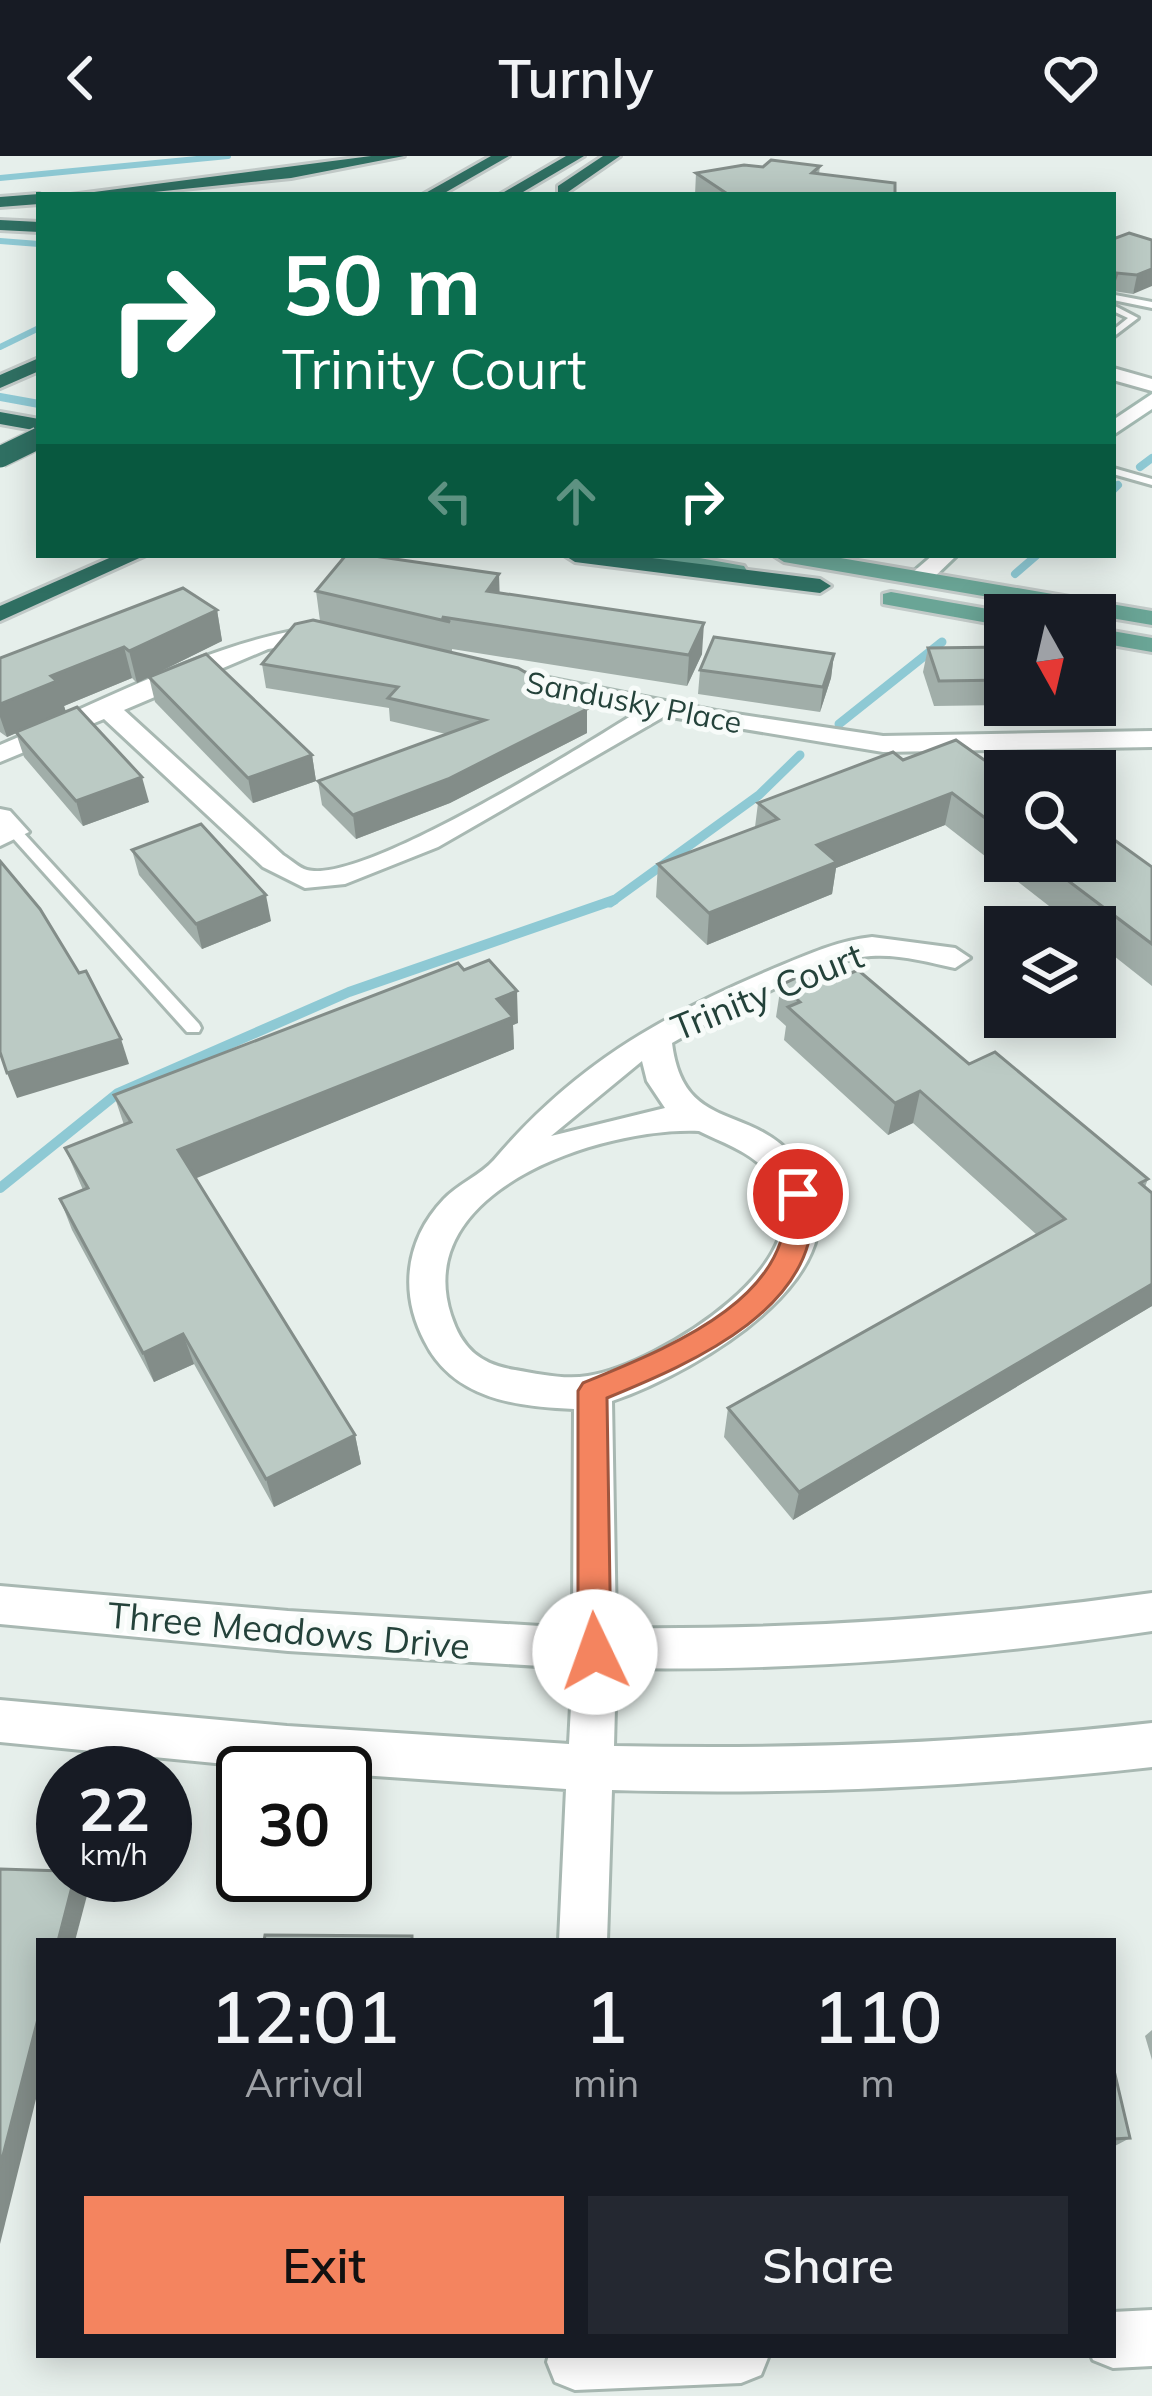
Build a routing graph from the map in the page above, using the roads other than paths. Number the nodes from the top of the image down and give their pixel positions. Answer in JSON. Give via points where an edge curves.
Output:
{"nodes":[{"id":1,"x":397,"y":156,"type":"edge"},
{"id":2,"x":502,"y":156,"type":"edge"},
{"id":3,"x":577,"y":156,"type":"edge"},
{"id":4,"x":613,"y":156,"type":"edge"},
{"id":5,"x":109,"y":192,"type":"edge"},
{"id":6,"x":436,"y":192,"type":"edge"},
{"id":7,"x":512,"y":192,"type":"edge"},
{"id":8,"x":559,"y":192,"type":"edge"},
{"id":9,"x":36,"y":199,"type":"edge"},
{"id":10,"x":0,"y":202,"type":"edge"},
{"id":11,"x":0,"y":225,"type":"edge"},
{"id":12,"x":36,"y":227,"type":"edge"},
{"id":13,"x":1116,"y":299,"type":"edge"},
{"id":14,"x":1152,"y":305,"type":"edge"},
{"id":15,"x":1116,"y":309,"type":"edge"},
{"id":16,"x":1116,"y":332,"type":"edge"},
{"id":17,"x":36,"y":365,"type":"edge"},
{"id":18,"x":1116,"y":375,"type":"edge"},
{"id":19,"x":8,"y":379,"type":"edge"},
{"id":20,"x":1152,"y":385,"type":"edge"},
{"id":21,"x":36,"y":388,"type":"edge"},
{"id":22,"x":1152,"y":400,"type":"edge"},
{"id":23,"x":0,"y":405,"type":"edge"},
{"id":24,"x":0,"y":418,"type":"edge"},
{"id":25,"x":36,"y":424,"type":"edge"},
{"id":26,"x":1116,"y":427,"type":"edge"},
{"id":27,"x":36,"y":439,"type":"edge"},
{"id":28,"x":0,"y":444,"type":"edge"},
{"id":29,"x":36,"y":450,"type":"edge"},
{"id":30,"x":0,"y":457,"type":"edge"},
{"id":31,"x":1116,"y":472,"type":"edge"},
{"id":32,"x":1152,"y":482,"type":"edge"},
{"id":33,"x":141,"y":558,"type":"edge"},
{"id":34,"x":598,"y":558,"type":"edge"},
{"id":35,"x":663,"y":558,"type":"edge"},
{"id":36,"x":732,"y":558,"type":"edge"},
{"id":37,"x":802,"y":558,"type":"edge"},
{"id":38,"x":943,"y":558,"type":"edge"},
{"id":39,"x":920,"y":578,"type":"junction"},
{"id":40,"x":843,"y":590,"type":"junction"},
{"id":41,"x":0,"y":614,"type":"edge"},
{"id":42,"x":984,"y":615,"type":"edge"},
{"id":43,"x":1152,"y":618,"type":"edge"},
{"id":44,"x":1116,"y":639,"type":"edge"},
{"id":45,"x":366,"y":641,"type":"edge"},
{"id":46,"x":1152,"y":645,"type":"edge"},
{"id":47,"x":484,"y":672,"type":"edge"},
{"id":48,"x":661,"y":708,"type":"junction"},
{"id":49,"x":110,"y":710,"type":"junction"},
{"id":50,"x":1152,"y":740,"type":"edge"},
{"id":51,"x":0,"y":754,"type":"edge"},
{"id":52,"x":5,"y":829,"type":"edge"},
{"id":53,"x":955,"y":958,"type":"dead end"},
{"id":54,"x":194,"y":1028,"type":"dead end"},
{"id":55,"x":655,"y":1036,"type":"junction"},
{"id":56,"x":706,"y":1120,"type":"junction"},
{"id":57,"x":507,"y":1165,"type":"junction"},
{"id":58,"x":593,"y":1391,"type":"junction"},
{"id":59,"x":0,"y":1605,"type":"edge"},
{"id":60,"x":1152,"y":1612,"type":"edge"},
{"id":61,"x":595,"y":1652,"type":"junction"},
{"id":62,"x":0,"y":1721,"type":"edge"},
{"id":63,"x":1152,"y":1745,"type":"edge"},
{"id":64,"x":588,"y":1768,"type":"junction"},
{"id":65,"x":583,"y":1938,"type":"edge"},
{"id":66,"x":1152,"y":2338,"type":"edge"},
{"id":67,"x":1116,"y":2340,"type":"edge"},
{"id":68,"x":710,"y":2358,"type":"edge"},
{"id":69,"x":576,"y":2371,"type":"edge"}],
"edges":[{"from":1,"to":5,"type":"highway"},
{"from":2,"to":6,"type":"highway"},
{"from":3,"to":7,"type":"highway"},
{"from":4,"to":8,"type":"highway"},
{"from":9,"to":10,"type":"highway"},
{"from":11,"to":12,"type":"highway"},
{"from":13,"to":14,"type":"lane"},
{"from":15,"to":16,"type":"lane","via":[[1134,318]]},
{"from":17,"to":19,"type":"highway"},
{"from":18,"to":20,"type":"street"},
{"from":21,"to":23,"type":"highway"},
{"from":22,"to":26,"type":"street"},
{"from":24,"to":25,"type":"highway"},
{"from":27,"to":30,"type":"highway","bridge":true},
{"from":28,"to":29,"type":"highway"},
{"from":31,"to":32,"type":"lane"},
{"from":33,"to":41,"type":"highway"},
{"from":34,"to":40,"type":"highway"},
{"from":35,"to":40,"type":"main road"},
{"from":36,"to":39,"type":"main road","via":[[854,579]]},
{"from":37,"to":39,"type":"main road"},
{"from":38,"to":39,"type":"street"},
{"from":39,"to":43,"type":"main road"},
{"from":40,"to":42,"type":"main road"},
{"from":44,"to":46,"type":"main road"},
{"from":45,"to":49,"type":"street","via":[[328,632],[278,639]]},
{"from":47,"to":48,"type":"street","name":"Sandusky Place"},
{"from":48,"to":49,"type":"street","via":[[437,837],[318,879],[273,861]]},
{"from":48,"to":50,"type":"street","name":"Sandusky Place","via":[[884,744]]},
{"from":49,"to":51,"type":"street"},
{"from":52,"to":54,"type":"lane"},
{"from":53,"to":55,"type":"street","name":"Trinity Court","via":[[868,946]]},
{"from":55,"to":56,"type":"street","name":"Trinity Court","via":[[662,1079],[681,1105]]},
{"from":55,"to":57,"type":"street","via":[[566,1102]]},
{"from":56,"to":57,"type":"street","via":[[672,1117],[606,1130]]},
{"from":56,"to":58,"type":"street","name":"Trinity Court","via":[[768,1151],[798,1194],[803,1227],[778,1276],[737,1319],[674,1358]]},
{"from":57,"to":58,"type":"street","via":[[446,1220],[431,1247],[421,1285],[430,1316],[470,1376],[551,1392]]},
{"from":58,"to":61,"type":"street"},
{"from":59,"to":61,"type":"street","name":"Three Meadows Drive"},
{"from":60,"to":61,"type":"street","name":"Three Meadows Drive","via":[[930,1641]]},
{"from":61,"to":64,"type":"street"},
{"from":62,"to":64,"type":"street","via":[[356,1756]]},
{"from":63,"to":64,"type":"street","via":[[876,1768]]},
{"from":64,"to":65,"type":"street"},
{"from":66,"to":67,"type":"street"},
{"from":68,"to":69,"type":"street"}]}
